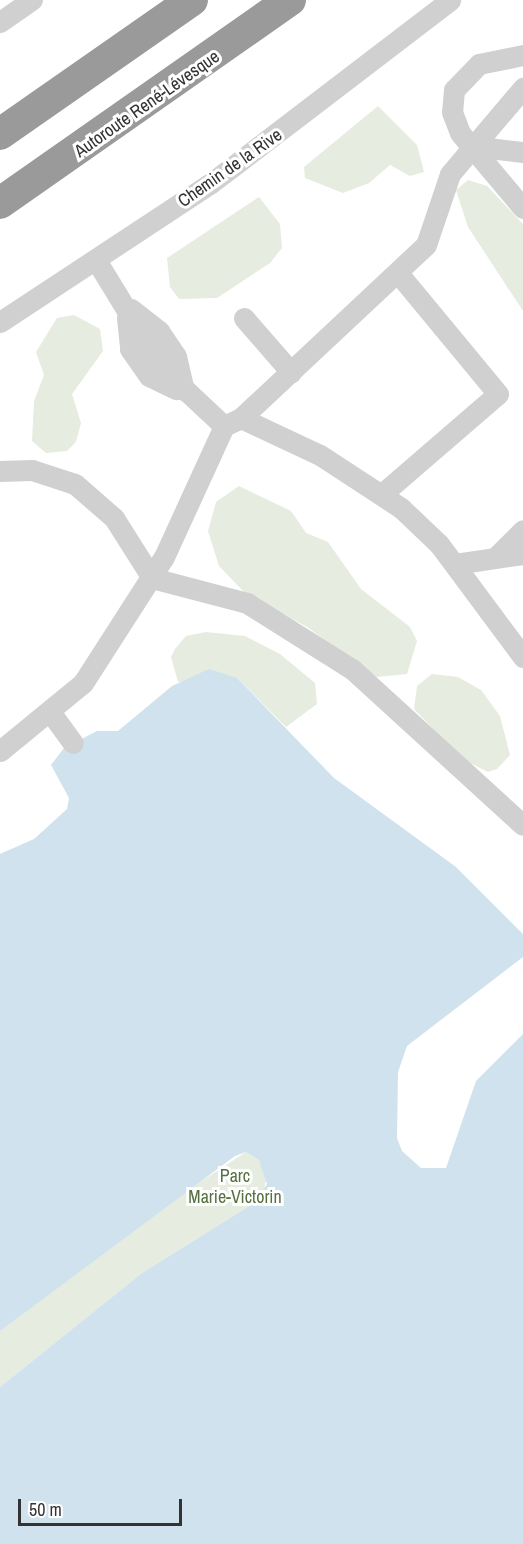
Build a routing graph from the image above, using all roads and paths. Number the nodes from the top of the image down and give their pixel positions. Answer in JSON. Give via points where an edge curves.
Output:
{"nodes":[{"id":1,"x":32,"y":0,"type":"edge"},
{"id":2,"x":192,"y":0,"type":"edge"},
{"id":3,"x":290,"y":0,"type":"edge"},
{"id":4,"x":450,"y":0,"type":"edge"},
{"id":5,"x":0,"y":22,"type":"edge"},
{"id":6,"x":523,"y":55,"type":"edge"},
{"id":7,"x":523,"y":88,"type":"edge"},
{"id":8,"x":0,"y":134,"type":"edge"},
{"id":9,"x":471,"y":147,"type":"junction"},
{"id":10,"x":523,"y":152,"type":"edge"},
{"id":11,"x":0,"y":204,"type":"edge"},
{"id":12,"x":523,"y":208,"type":"edge"},
{"id":13,"x":96,"y":260,"type":"junction"},
{"id":14,"x":398,"y":273,"type":"junction"},
{"id":15,"x":125,"y":305,"type":"junction"},
{"id":16,"x":244,"y":318,"type":"dead end"},
{"id":17,"x":0,"y":322,"type":"edge"},
{"id":18,"x":291,"y":372,"type":"junction"},
{"id":19,"x":185,"y":394,"type":"junction"},
{"id":20,"x":233,"y":422,"type":"junction"},
{"id":21,"x":0,"y":471,"type":"edge"},
{"id":22,"x":382,"y":494,"type":"junction"},
{"id":23,"x":523,"y":530,"type":"edge"},
{"id":24,"x":523,"y":554,"type":"edge"},
{"id":25,"x":496,"y":557,"type":"junction"},
{"id":26,"x":455,"y":564,"type":"junction"},
{"id":27,"x":152,"y":578,"type":"junction"},
{"id":28,"x":523,"y":657,"type":"edge"},
{"id":29,"x":51,"y":713,"type":"junction"},
{"id":30,"x":73,"y":742,"type":"dead end"},
{"id":31,"x":0,"y":751,"type":"edge"},
{"id":32,"x":523,"y":825,"type":"edge"}],
"edges":[{"from":1,"to":5,"type":"street"},
{"from":2,"to":8,"type":"highway"},
{"from":3,"to":11,"type":"highway","name":"Autoroute René-Lévesque"},
{"from":4,"to":13,"type":"street","name":"Chemin de la Rive","via":[[298,120]]},
{"from":6,"to":9,"type":"street","via":[[488,59],[454,90],[452,112]]},
{"from":7,"to":9,"type":"street"},
{"from":9,"to":10,"type":"street"},
{"from":9,"to":12,"type":"street"},
{"from":9,"to":14,"type":"street","via":[[446,182],[432,237]]},
{"from":13,"to":15,"type":"street"},
{"from":13,"to":17,"type":"street","name":"Chemin de la Rive"},
{"from":14,"to":18,"type":"street"},
{"from":14,"to":22,"type":"street","via":[[498,393]]},
{"from":15,"to":19,"type":"street","via":[[159,331],[176,356]]},
{"from":15,"to":19,"type":"street","via":[[130,349],[149,376]]},
{"from":16,"to":18,"type":"street"},
{"from":18,"to":20,"type":"street"},
{"from":19,"to":20,"type":"street"},
{"from":20,"to":22,"type":"street","via":[[320,455]]},
{"from":20,"to":27,"type":"street"},
{"from":21,"to":27,"type":"street","via":[[44,473],[87,492],[114,518]]},
{"from":22,"to":26,"type":"street","via":[[420,525]]},
{"from":23,"to":25,"type":"street"},
{"from":24,"to":25,"type":"street"},
{"from":25,"to":26,"type":"street"},
{"from":26,"to":28,"type":"street"},
{"from":27,"to":29,"type":"street","via":[[127,608],[83,683]]},
{"from":27,"to":32,"type":"street","via":[[247,603],[297,632],[352,669]]},
{"from":29,"to":30,"type":"street"},
{"from":29,"to":31,"type":"street"}]}
